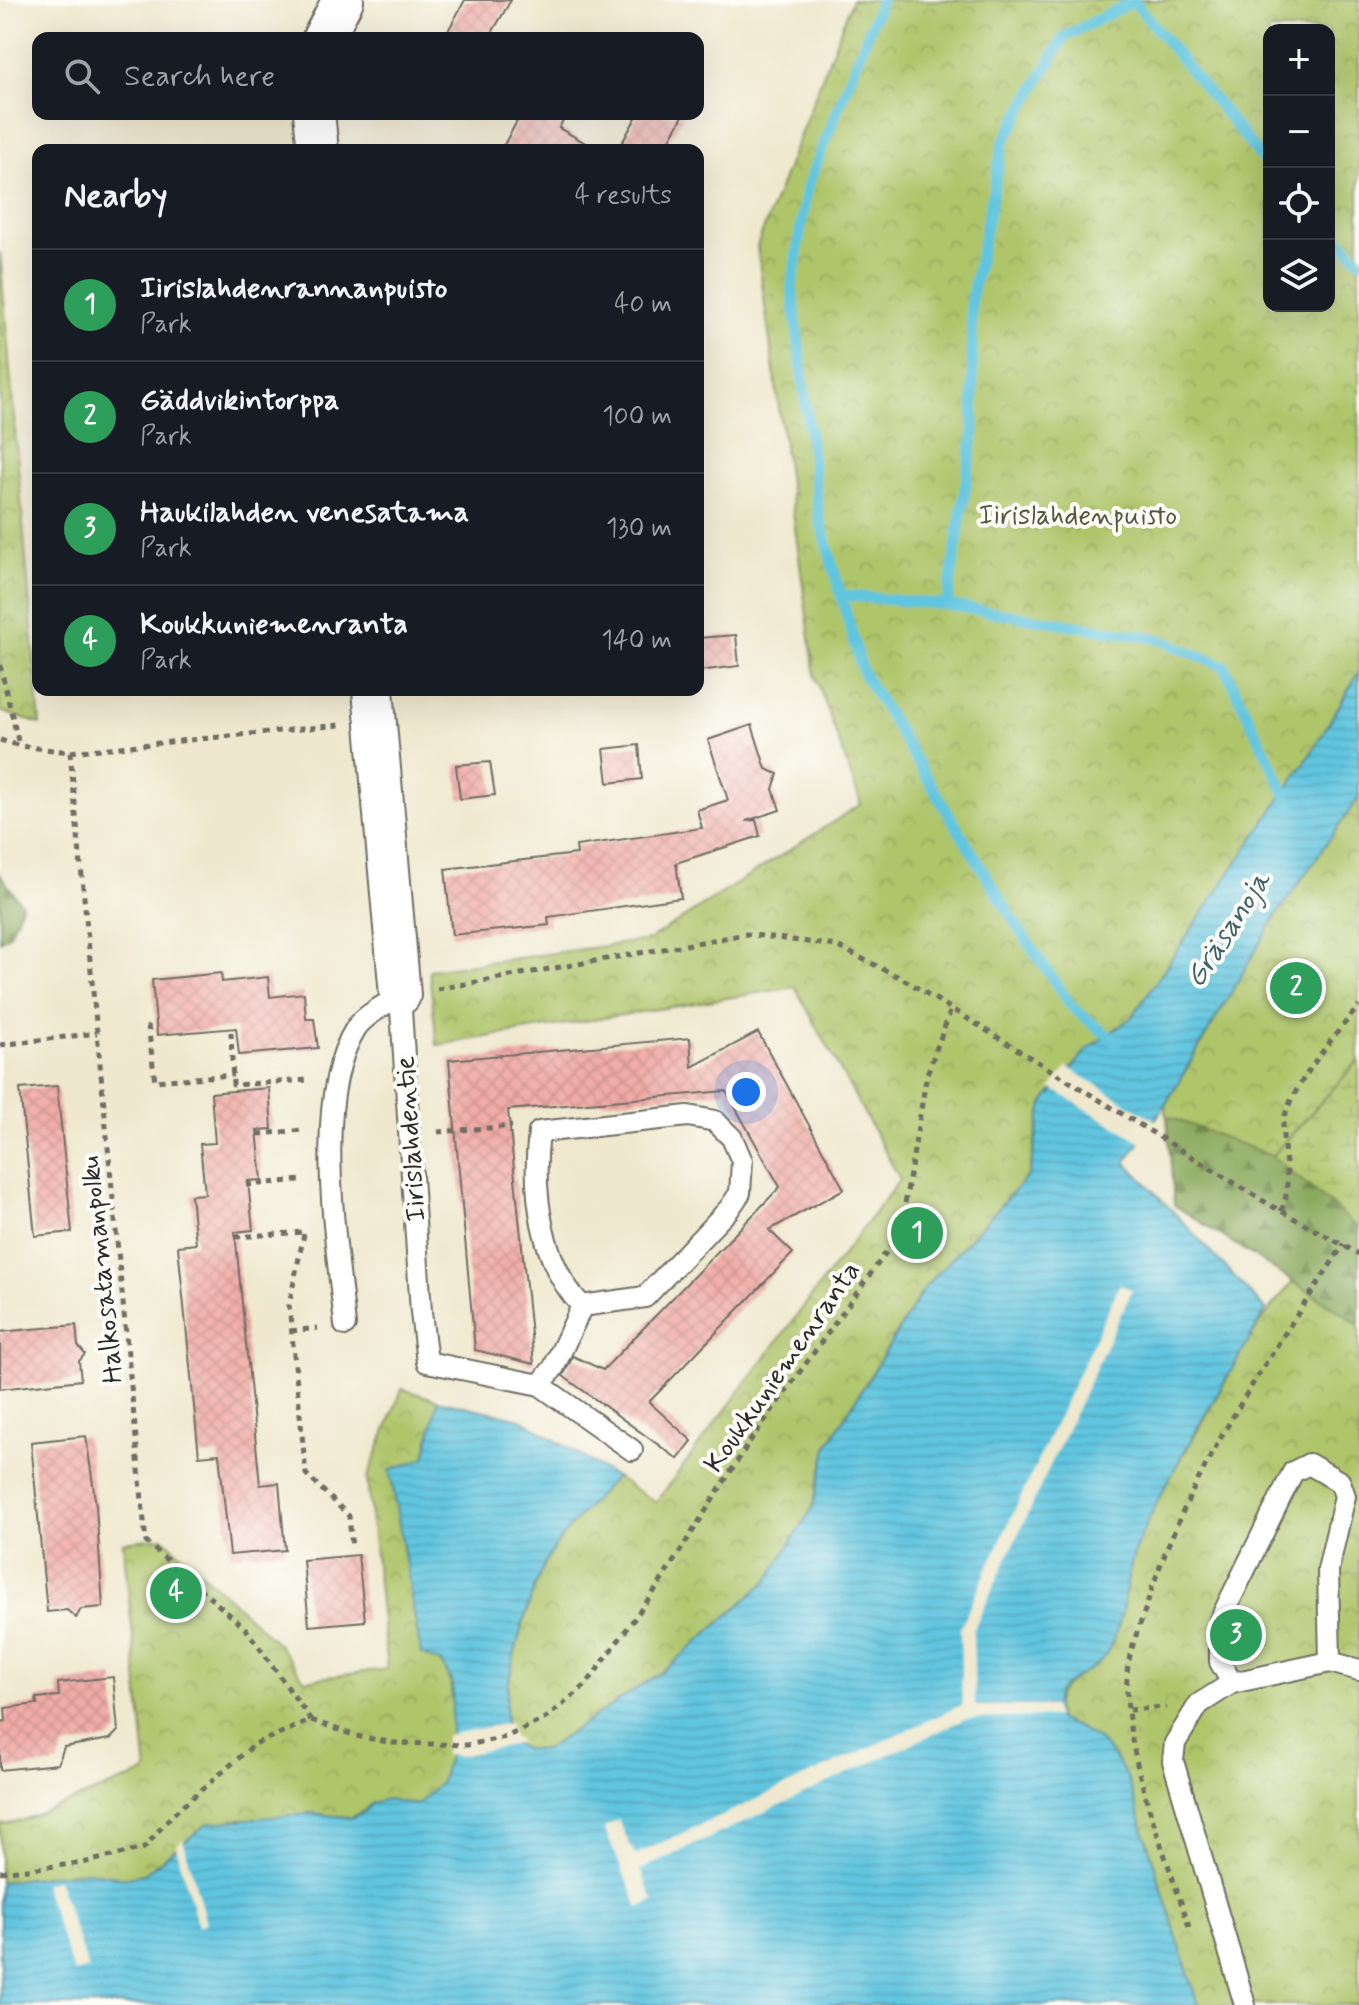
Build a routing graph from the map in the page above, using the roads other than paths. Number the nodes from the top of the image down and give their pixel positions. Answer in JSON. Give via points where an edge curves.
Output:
{"nodes":[{"id":1,"x":343,"y":0,"type":"edge"},
{"id":2,"x":326,"y":32,"type":"edge"},
{"id":3,"x":315,"y":120,"type":"edge"},
{"id":4,"x":317,"y":144,"type":"edge"},
{"id":5,"x":375,"y":706,"type":"edge"},
{"id":6,"x":400,"y":995,"type":"junction"},
{"id":7,"x":582,"y":1306,"type":"junction"},
{"id":8,"x":345,"y":1325,"type":"dead end"},
{"id":9,"x":540,"y":1385,"type":"junction"},
{"id":10,"x":632,"y":1450,"type":"dead end"},
{"id":11,"x":1330,"y":1662,"type":"junction"},
{"id":12,"x":1359,"y":1670,"type":"edge"},
{"id":13,"x":1232,"y":1683,"type":"junction"},
{"id":14,"x":1245,"y":2005,"type":"edge"}],
"edges":[{"from":1,"to":2,"type":"street"},
{"from":3,"to":4,"type":"street"},
{"from":5,"to":6,"type":"street","name":"Iirislahdentie"},
{"from":6,"to":8,"type":"lane","via":[[356,1026],[333,1089],[331,1182]]},
{"from":6,"to":9,"type":"lane","name":"Iirislahdentie","via":[[427,1362]]},
{"from":7,"to":7,"type":"lane","via":[[645,1297],[729,1209],[740,1193],[742,1161],[732,1138],[715,1121],[688,1116],[539,1132],[535,1167],[552,1260]]},
{"from":7,"to":9,"type":"lane"},
{"from":9,"to":10,"type":"lane","name":"Iirislahdentie"},
{"from":11,"to":12,"type":"lane"},
{"from":11,"to":13,"type":"lane"},
{"from":11,"to":13,"type":"lane","via":[[1328,1570],[1345,1496],[1340,1482],[1309,1464],[1293,1472],[1220,1620],[1220,1662]]},
{"from":13,"to":14,"type":"lane","via":[[1199,1704],[1175,1743],[1173,1761]]}]}
